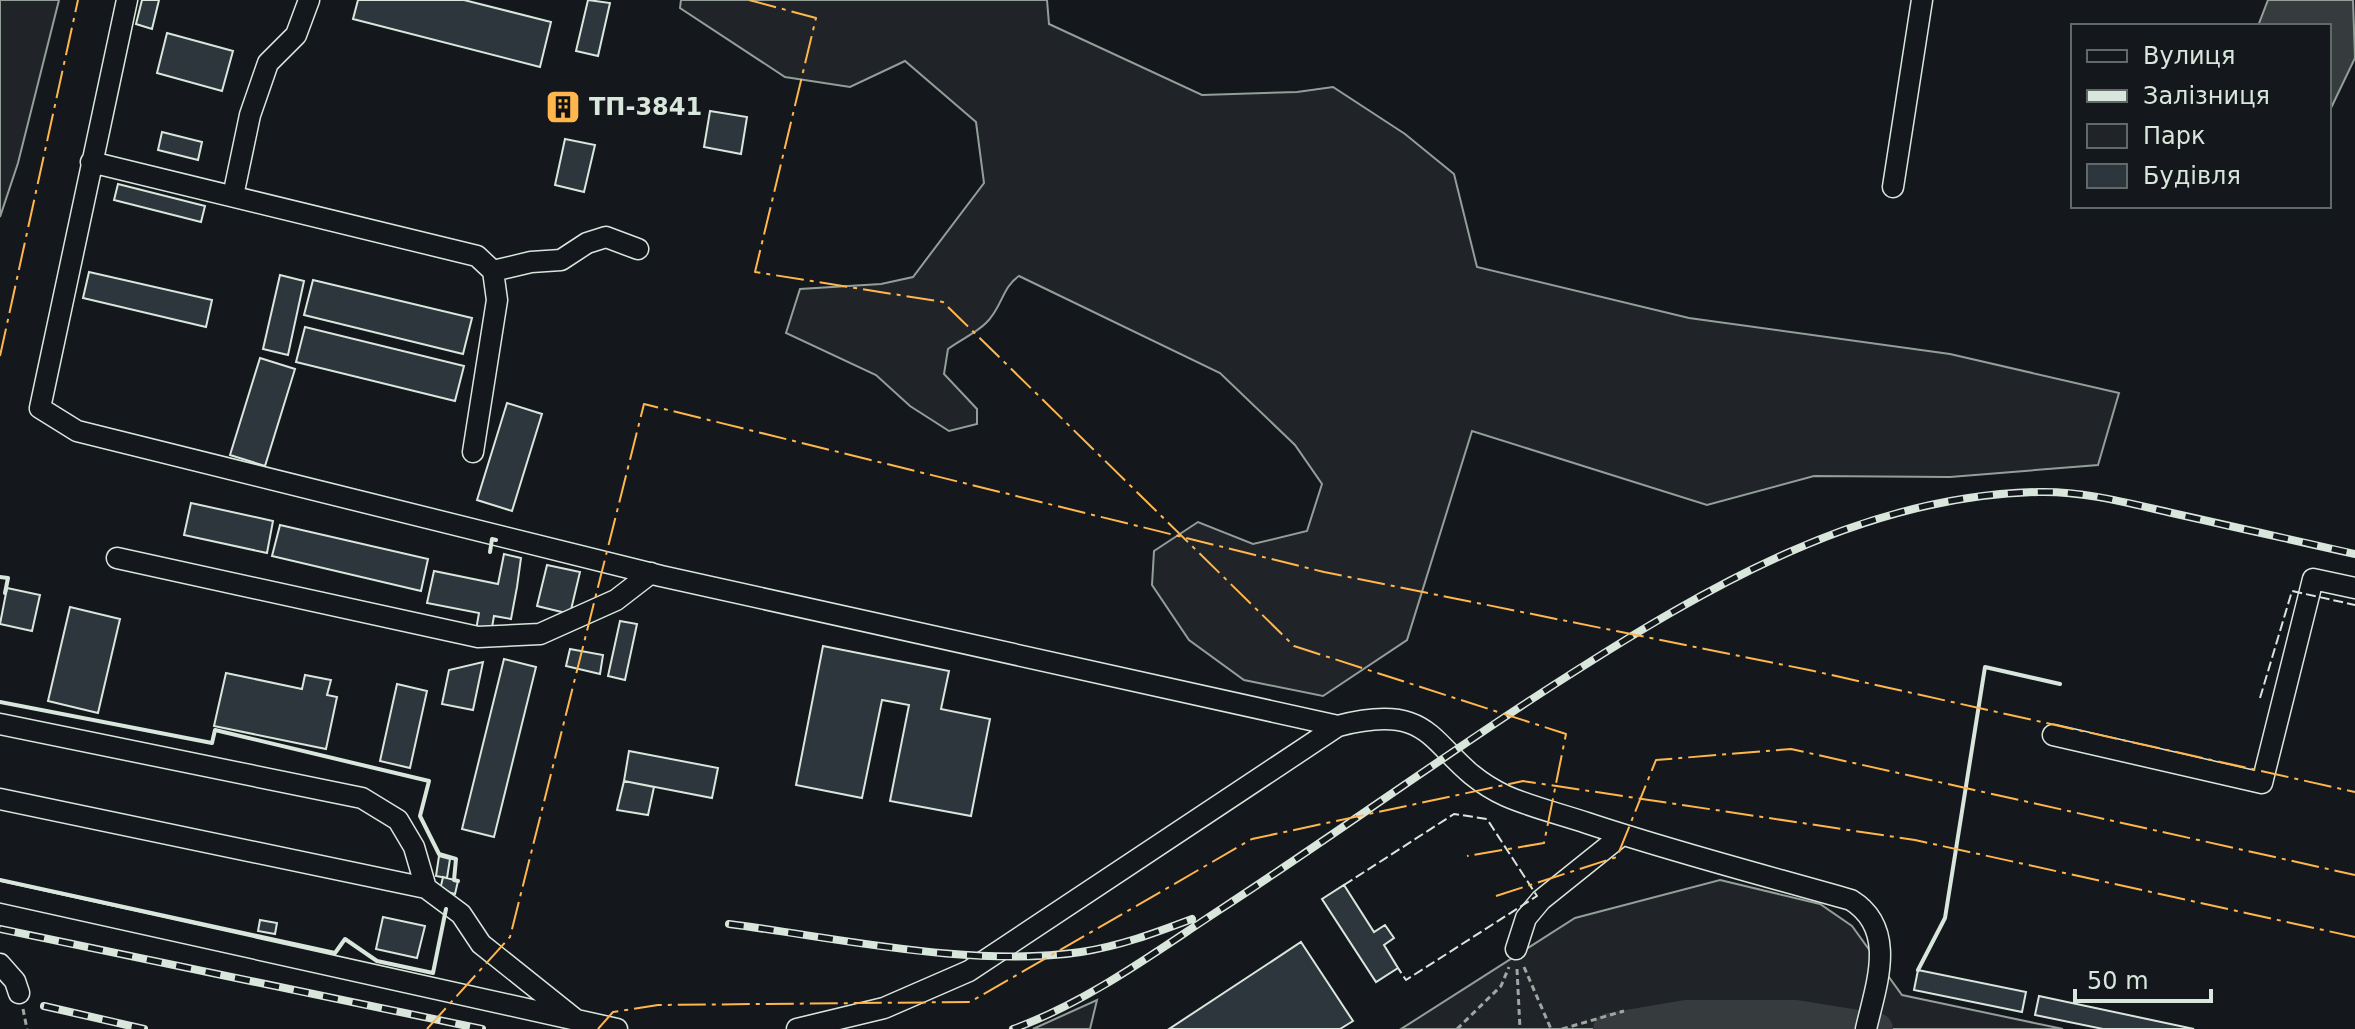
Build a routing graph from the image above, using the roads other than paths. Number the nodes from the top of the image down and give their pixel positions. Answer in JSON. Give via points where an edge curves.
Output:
{"nodes":[{"id":1,"x":127,"y":0,"type":"edge"},
{"id":2,"x":309,"y":0,"type":"edge"},
{"id":3,"x":1922,"y":0,"type":"edge"},
{"id":4,"x":91,"y":162,"type":"junction"},
{"id":5,"x":1893,"y":187,"type":"dead end"},
{"id":6,"x":233,"y":196,"type":"junction"},
{"id":7,"x":638,"y":249,"type":"dead end"},
{"id":8,"x":493,"y":271,"type":"junction"},
{"id":9,"x":473,"y":452,"type":"dead end"},
{"id":10,"x":117,"y":558,"type":"dead end"},
{"id":11,"x":651,"y":573,"type":"junction"},
{"id":12,"x":2355,"y":588,"type":"edge"},
{"id":13,"x":0,"y":724,"type":"edge"},
{"id":14,"x":1338,"y":726,"type":"junction"},
{"id":15,"x":2053,"y":735,"type":"dead end"},
{"id":16,"x":0,"y":799,"type":"edge"},
{"id":17,"x":1622,"y":835,"type":"junction"},
{"id":18,"x":426,"y":888,"type":"junction"},
{"id":19,"x":0,"y":892,"type":"edge"},
{"id":20,"x":1516,"y":949,"type":"road end"},
{"id":21,"x":0,"y":964,"type":"edge"},
{"id":22,"x":19,"y":993,"type":"dead end"},
{"id":23,"x":575,"y":1019,"type":"junction"},
{"id":24,"x":617,"y":1029,"type":"edge"},
{"id":25,"x":797,"y":1029,"type":"edge"},
{"id":26,"x":1866,"y":1029,"type":"edge"}],
"edges":[{"from":1,"to":4,"type":"lane"},
{"from":2,"to":6,"type":"lane","via":[[296,35],[268,63],[250,115]]},
{"from":3,"to":5,"type":"lane"},
{"from":4,"to":6,"type":"lane"},
{"from":4,"to":11,"type":"lane","via":[[40,408],[77,431]]},
{"from":6,"to":8,"type":"lane","via":[[477,256]]},
{"from":7,"to":8,"type":"lane","via":[[606,237],[561,260]]},
{"from":8,"to":9,"type":"lane","via":[[497,300]]},
{"from":10,"to":11,"type":"lane","via":[[478,637],[540,634],[616,600]]},
{"from":11,"to":14,"type":"lane"},
{"from":12,"to":15,"type":"lane","via":[[2313,579],[2262,783]]},
{"from":13,"to":18,"type":"lane","via":[[362,798],[398,820],[414,847]]},
{"from":14,"to":17,"type":"lane","via":[[1369,718],[1403,719],[1423,728],[1471,774],[1505,795]]},
{"from":14,"to":25,"type":"lane","via":[[969,971],[884,1008]]},
{"from":16,"to":18,"type":"lane"},
{"from":17,"to":20,"type":"lane","via":[[1541,900],[1526,918]]},
{"from":17,"to":26,"type":"lane","via":[[1851,900],[1865,909],[1881,937]]},
{"from":18,"to":23,"type":"lane","via":[[461,914],[481,944]]},
{"from":19,"to":23,"type":"lane"},
{"from":21,"to":22,"type":"lane"},
{"from":23,"to":24,"type":"lane"}]}
